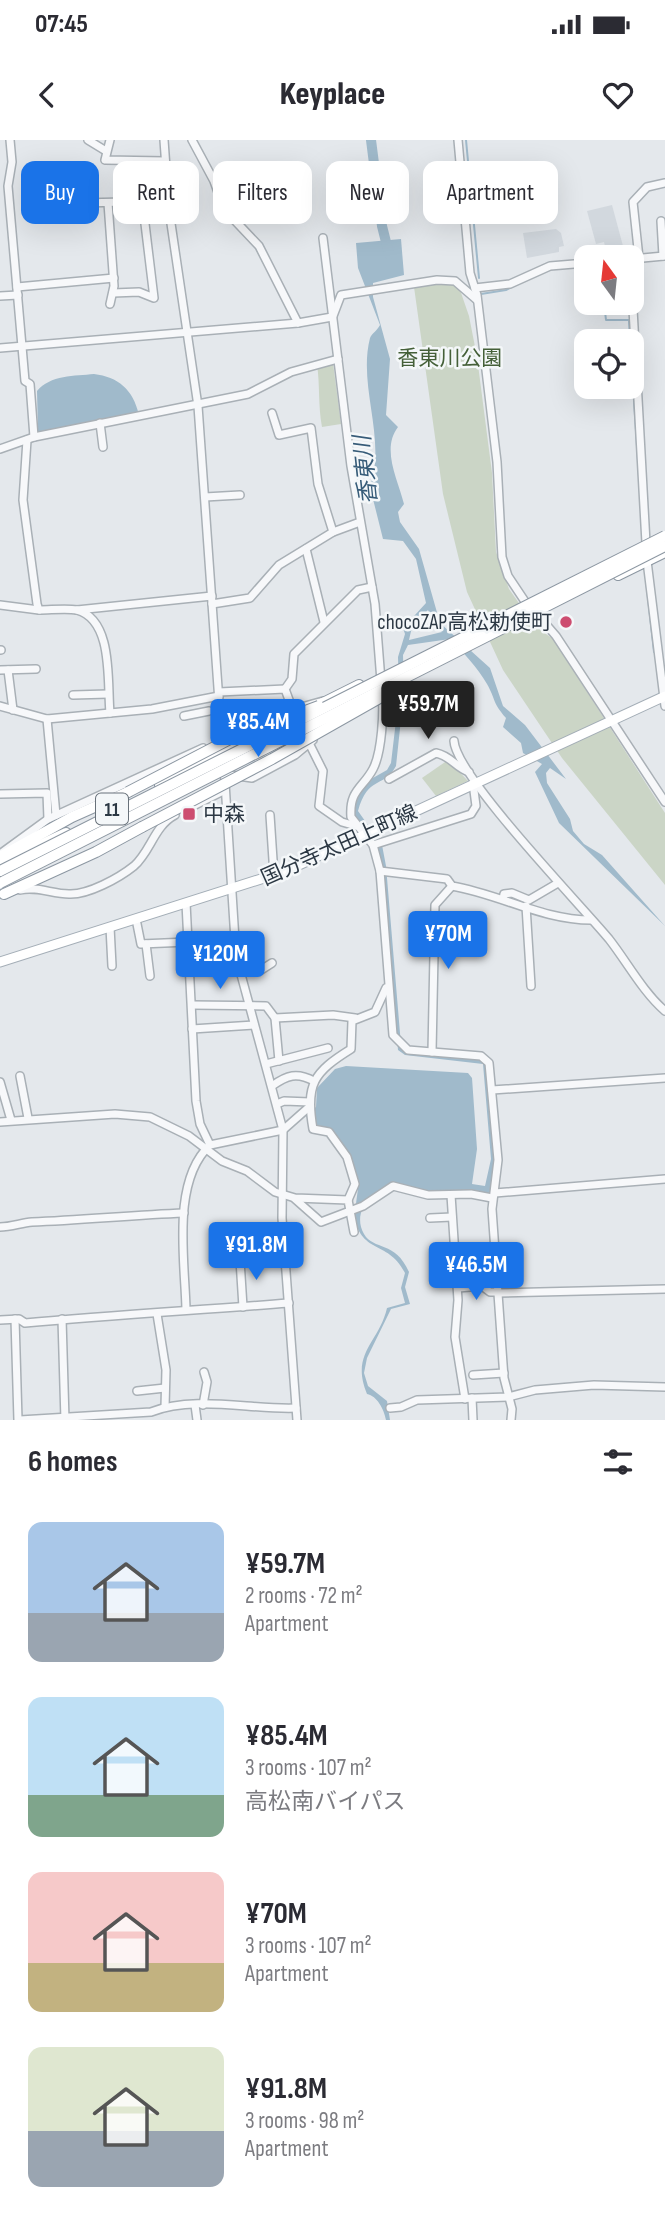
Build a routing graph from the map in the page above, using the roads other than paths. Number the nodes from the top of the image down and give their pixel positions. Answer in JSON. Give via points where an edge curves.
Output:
{"nodes":[{"id":1,"x":10,"y":140,"type":"edge"},
{"id":2,"x":88,"y":140,"type":"edge"},
{"id":3,"x":110,"y":140,"type":"edge"},
{"id":4,"x":164,"y":140,"type":"edge"},
{"id":5,"x":192,"y":140,"type":"edge"},
{"id":6,"x":458,"y":140,"type":"edge"},
{"id":7,"x":106,"y":151,"type":"junction"},
{"id":8,"x":165,"y":161,"type":"joint"},
{"id":9,"x":665,"y":183,"type":"edge"},
{"id":10,"x":113,"y":202,"type":"edge"},
{"id":11,"x":99,"y":203,"type":"edge"},
{"id":12,"x":108,"y":203,"type":"junction"},
{"id":13,"x":661,"y":220,"type":"dead end"},
{"id":14,"x":145,"y":224,"type":"edge"},
{"id":15,"x":173,"y":224,"type":"edge"},
{"id":16,"x":323,"y":238,"type":"dead end"},
{"id":17,"x":635,"y":245,"type":"edge"},
{"id":18,"x":664,"y":256,"type":"edge"},
{"id":19,"x":644,"y":258,"type":"edge"},
{"id":20,"x":574,"y":263,"type":"edge"},
{"id":21,"x":114,"y":278,"type":"junction"},
{"id":22,"x":475,"y":288,"type":"junction"},
{"id":23,"x":17,"y":291,"type":"junction"},
{"id":24,"x":113,"y":293,"type":"junction"},
{"id":25,"x":0,"y":296,"type":"edge"},
{"id":26,"x":477,"y":300,"type":"junction"},
{"id":27,"x":110,"y":304,"type":"dead end"},
{"id":28,"x":633,"y":315,"type":"edge"},
{"id":29,"x":332,"y":317,"type":"junction"},
{"id":30,"x":298,"y":323,"type":"junction"},
{"id":31,"x":187,"y":332,"type":"junction"},
{"id":32,"x":22,"y":346,"type":"junction"},
{"id":33,"x":0,"y":348,"type":"edge"},
{"id":34,"x":338,"y":359,"type":"junction"},
{"id":35,"x":198,"y":406,"type":"junction"},
{"id":36,"x":272,"y":413,"type":"dead end"},
{"id":37,"x":100,"y":423,"type":"junction"},
{"id":38,"x":31,"y":439,"type":"junction"},
{"id":39,"x":103,"y":447,"type":"dead end"},
{"id":40,"x":0,"y":449,"type":"edge"},
{"id":41,"x":240,"y":495,"type":"dead end"},
{"id":42,"x":205,"y":497,"type":"junction"},
{"id":43,"x":360,"y":522,"type":"junction"},
{"id":44,"x":665,"y":531,"type":"edge"},
{"id":45,"x":333,"y":532,"type":"junction"},
{"id":46,"x":665,"y":536,"type":"edge"},
{"id":47,"x":646,"y":541,"type":"junction"},
{"id":48,"x":665,"y":546,"type":"edge"},
{"id":49,"x":306,"y":549,"type":"junction"},
{"id":50,"x":665,"y":552,"type":"edge"},
{"id":51,"x":647,"y":561,"type":"junction"},
{"id":52,"x":372,"y":587,"type":"junction"},
{"id":53,"x":212,"y":600,"type":"junction"},
{"id":54,"x":525,"y":604,"type":"junction"},
{"id":55,"x":0,"y":606,"type":"edge"},
{"id":56,"x":39,"y":610,"type":"junction"},
{"id":57,"x":77,"y":610,"type":"junction"},
{"id":58,"x":536,"y":615,"type":"junction"},
{"id":59,"x":324,"y":622,"type":"junction"},
{"id":60,"x":434,"y":663,"type":"junction"},
{"id":61,"x":36,"y":669,"type":"dead end"},
{"id":62,"x":4,"y":670,"type":"edge"},
{"id":63,"x":381,"y":674,"type":"junction"},
{"id":64,"x":285,"y":689,"type":"junction"},
{"id":65,"x":387,"y":690,"type":"junction"},
{"id":66,"x":108,"y":694,"type":"junction"},
{"id":67,"x":219,"y":694,"type":"junction"},
{"id":68,"x":353,"y":694,"type":"junction"},
{"id":69,"x":73,"y":695,"type":"dead end"},
{"id":70,"x":664,"y":699,"type":"edge"},
{"id":71,"x":188,"y":700,"type":"junction"},
{"id":72,"x":326,"y":701,"type":"junction"},
{"id":73,"x":0,"y":706,"type":"edge"},
{"id":74,"x":292,"y":708,"type":"junction"},
{"id":75,"x":13,"y":710,"type":"junction"},
{"id":76,"x":348,"y":710,"type":"junction"},
{"id":77,"x":209,"y":711,"type":"dead end"},
{"id":78,"x":110,"y":713,"type":"junction"},
{"id":79,"x":47,"y":719,"type":"junction"},
{"id":80,"x":608,"y":720,"type":"junction"},
{"id":81,"x":251,"y":739,"type":"junction"},
{"id":82,"x":454,"y":741,"type":"dead end"},
{"id":83,"x":309,"y":743,"type":"junction"},
{"id":84,"x":223,"y":753,"type":"junction"},
{"id":85,"x":469,"y":772,"type":"junction"},
{"id":86,"x":224,"y":774,"type":"junction"},
{"id":87,"x":389,"y":779,"type":"dead end"},
{"id":88,"x":477,"y":782,"type":"junction"},
{"id":89,"x":225,"y":790,"type":"junction"},
{"id":90,"x":50,"y":792,"type":"junction"},
{"id":91,"x":0,"y":794,"type":"edge"},
{"id":92,"x":665,"y":802,"type":"edge"},
{"id":93,"x":270,"y":815,"type":"dead end"},
{"id":94,"x":52,"y":817,"type":"junction"},
{"id":95,"x":356,"y":827,"type":"junction"},
{"id":96,"x":371,"y":834,"type":"junction"},
{"id":97,"x":377,"y":844,"type":"junction"},
{"id":98,"x":0,"y":855,"type":"edge"},
{"id":99,"x":0,"y":864,"type":"edge"},
{"id":100,"x":0,"y":871,"type":"edge"},
{"id":101,"x":383,"y":871,"type":"junction"},
{"id":102,"x":274,"y":876,"type":"junction"},
{"id":103,"x":0,"y":881,"type":"edge"},
{"id":104,"x":558,"y":883,"type":"junction"},
{"id":105,"x":452,"y":886,"type":"junction"},
{"id":106,"x":233,"y":889,"type":"junction"},
{"id":107,"x":2,"y":895,"type":"edge"},
{"id":108,"x":503,"y":899,"type":"junction"},
{"id":109,"x":186,"y":903,"type":"junction"},
{"id":110,"x":526,"y":906,"type":"junction"},
{"id":111,"x":136,"y":919,"type":"junction"},
{"id":112,"x":591,"y":920,"type":"junction"},
{"id":113,"x":110,"y":927,"type":"junction"},
{"id":114,"x":188,"y":942,"type":"junction"},
{"id":115,"x":146,"y":944,"type":"junction"},
{"id":116,"x":0,"y":962,"type":"edge"},
{"id":117,"x":272,"y":963,"type":"dead end"},
{"id":118,"x":112,"y":966,"type":"dead end"},
{"id":119,"x":239,"y":971,"type":"junction"},
{"id":120,"x":150,"y":976,"type":"dead end"},
{"id":121,"x":387,"y":983,"type":"junction"},
{"id":122,"x":531,"y":986,"type":"dead end"},
{"id":123,"x":192,"y":1005,"type":"junction"},
{"id":124,"x":247,"y":1005,"type":"junction"},
{"id":125,"x":665,"y":1011,"type":"edge"},
{"id":126,"x":275,"y":1018,"type":"junction"},
{"id":127,"x":355,"y":1018,"type":"junction"},
{"id":128,"x":254,"y":1025,"type":"junction"},
{"id":129,"x":192,"y":1029,"type":"junction"},
{"id":130,"x":328,"y":1048,"type":"dead end"},
{"id":131,"x":432,"y":1052,"type":"junction"},
{"id":132,"x":279,"y":1061,"type":"junction"},
{"id":133,"x":266,"y":1064,"type":"junction"},
{"id":134,"x":20,"y":1076,"type":"dead end"},
{"id":135,"x":665,"y":1078,"type":"edge"},
{"id":136,"x":0,"y":1082,"type":"edge"},
{"id":137,"x":314,"y":1082,"type":"junction"},
{"id":138,"x":272,"y":1086,"type":"junction"},
{"id":139,"x":492,"y":1090,"type":"junction"},
{"id":140,"x":277,"y":1104,"type":"junction"},
{"id":141,"x":310,"y":1105,"type":"junction"},
{"id":142,"x":27,"y":1118,"type":"junction"},
{"id":143,"x":11,"y":1121,"type":"junction"},
{"id":144,"x":0,"y":1122,"type":"edge"},
{"id":145,"x":283,"y":1130,"type":"junction"},
{"id":146,"x":208,"y":1147,"type":"junction"},
{"id":147,"x":665,"y":1179,"type":"edge"},
{"id":148,"x":284,"y":1194,"type":"junction"},
{"id":149,"x":451,"y":1195,"type":"junction"},
{"id":150,"x":491,"y":1197,"type":"junction"},
{"id":151,"x":295,"y":1198,"type":"junction"},
{"id":152,"x":348,"y":1200,"type":"junction"},
{"id":153,"x":356,"y":1208,"type":"junction"},
{"id":154,"x":184,"y":1213,"type":"junction"},
{"id":155,"x":452,"y":1217,"type":"junction"},
{"id":156,"x":430,"y":1218,"type":"dead end"},
{"id":157,"x":0,"y":1227,"type":"edge"},
{"id":158,"x":354,"y":1232,"type":"dead end"},
{"id":159,"x":240,"y":1260,"type":"dead end"},
{"id":160,"x":458,"y":1287,"type":"junction"},
{"id":161,"x":665,"y":1289,"type":"edge"},
{"id":162,"x":497,"y":1293,"type":"junction"},
{"id":163,"x":289,"y":1303,"type":"junction"},
{"id":164,"x":243,"y":1307,"type":"junction"},
{"id":165,"x":186,"y":1310,"type":"junction"},
{"id":166,"x":157,"y":1314,"type":"junction"},
{"id":167,"x":15,"y":1319,"type":"junction"},
{"id":168,"x":62,"y":1319,"type":"junction"},
{"id":169,"x":0,"y":1320,"type":"edge"},
{"id":170,"x":204,"y":1372,"type":"dead end"},
{"id":171,"x":503,"y":1373,"type":"junction"},
{"id":172,"x":473,"y":1375,"type":"dead end"},
{"id":173,"x":665,"y":1387,"type":"edge"},
{"id":174,"x":165,"y":1388,"type":"junction"},
{"id":175,"x":137,"y":1391,"type":"dead end"},
{"id":176,"x":507,"y":1397,"type":"junction"},
{"id":177,"x":468,"y":1398,"type":"junction"},
{"id":178,"x":199,"y":1405,"type":"junction"},
{"id":179,"x":165,"y":1407,"type":"junction"},
{"id":180,"x":296,"y":1408,"type":"junction"},
{"id":181,"x":390,"y":1408,"type":"dead end"},
{"id":182,"x":511,"y":1415,"type":"edge"},
{"id":183,"x":65,"y":1419,"type":"edge"},
{"id":184,"x":22,"y":1420,"type":"edge"},
{"id":185,"x":197,"y":1420,"type":"edge"},
{"id":186,"x":297,"y":1420,"type":"edge"},
{"id":187,"x":472,"y":1420,"type":"edge"}],
"edges":[{"from":1,"to":23,"type":"street","via":[[8,186]]},
{"from":2,"to":7,"type":"street"},
{"from":3,"to":7,"type":"street"},
{"from":4,"to":8,"type":"street"},
{"from":5,"to":30,"type":"street","via":[[224,209],[259,246]]},
{"from":6,"to":22,"type":"street"},
{"from":7,"to":8,"type":"street","via":[[105,160]]},
{"from":9,"to":17,"type":"street","via":[[648,187],[633,202]]},
{"from":10,"to":12,"type":"street"},
{"from":11,"to":12,"type":"street"},
{"from":12,"to":21,"type":"street"},
{"from":13,"to":18,"type":"street"},
{"from":14,"to":24,"type":"street","via":[[153,298],[139,292]]},
{"from":15,"to":31,"type":"street"},
{"from":16,"to":29,"type":"street"},
{"from":18,"to":19,"type":"street"},
{"from":20,"to":22,"type":"street","via":[[550,266],[510,284]]},
{"from":21,"to":23,"type":"street"},
{"from":21,"to":24,"type":"street"},
{"from":22,"to":26,"type":"street"},
{"from":23,"to":25,"type":"street"},
{"from":23,"to":32,"type":"street"},
{"from":24,"to":27,"type":"street"},
{"from":26,"to":29,"type":"street","via":[[455,281],[409,284],[341,295]]},
{"from":26,"to":54,"type":"street","via":[[497,462],[502,557]]},
{"from":28,"to":47,"type":"street"},
{"from":29,"to":30,"type":"street"},
{"from":29,"to":34,"type":"street"},
{"from":30,"to":31,"type":"street"},
{"from":31,"to":32,"type":"street"},
{"from":31,"to":35,"type":"street"},
{"from":32,"to":33,"type":"street"},
{"from":32,"to":38,"type":"street","via":[[25,381],[30,384]]},
{"from":34,"to":35,"type":"street","via":[[306,366],[248,394]]},
{"from":34,"to":43,"type":"street"},
{"from":35,"to":37,"type":"street"},
{"from":35,"to":42,"type":"street"},
{"from":36,"to":45,"type":"street","via":[[279,435],[311,428],[318,484]]},
{"from":37,"to":38,"type":"street"},
{"from":37,"to":39,"type":"street"},
{"from":38,"to":40,"type":"street"},
{"from":38,"to":56,"type":"street","via":[[23,500]]},
{"from":41,"to":42,"type":"street"},
{"from":42,"to":53,"type":"street"},
{"from":43,"to":45,"type":"street"},
{"from":43,"to":52,"type":"street"},
{"from":44,"to":47,"type":"highway","number":"11"},
{"from":45,"to":49,"type":"street"},
{"from":46,"to":68,"type":"highway","bridge":true},
{"from":47,"to":51,"type":"street"},
{"from":47,"to":54,"type":"highway","number":"11"},
{"from":48,"to":60,"type":"highway","bridge":true},
{"from":49,"to":53,"type":"street","via":[[279,565],[250,598]]},
{"from":49,"to":59,"type":"street"},
{"from":50,"to":51,"type":"highway","number":"11"},
{"from":51,"to":58,"type":"highway","number":"11"},
{"from":51,"to":70,"type":"street"},
{"from":52,"to":59,"type":"street","via":[[358,590]]},
{"from":52,"to":63,"type":"street"},
{"from":53,"to":57,"type":"street"},
{"from":53,"to":67,"type":"street"},
{"from":54,"to":63,"type":"highway","number":"11","bridge":true},
{"from":55,"to":56,"type":"street"},
{"from":56,"to":57,"type":"street"},
{"from":57,"to":66,"type":"street","via":[[99,626]]},
{"from":58,"to":65,"type":"highway","number":"11","bridge":true},
{"from":58,"to":80,"type":"street","via":[[556,636]]},
{"from":59,"to":64,"type":"street","via":[[294,654],[292,679]]},
{"from":60,"to":103,"type":"highway","bridge":true},
{"from":60,"to":107,"type":"highway","bridge":true,"via":[[272,759],[96,852]]},
{"from":61,"to":62,"type":"street"},
{"from":62,"to":75,"type":"street"},
{"from":63,"to":65,"type":"street"},
{"from":63,"to":72,"type":"highway","number":"11"},
{"from":64,"to":67,"type":"street"},
{"from":64,"to":74,"type":"street"},
{"from":65,"to":76,"type":"highway","number":"11"},
{"from":65,"to":95,"type":"street","via":[[374,768],[359,784],[351,803]]},
{"from":66,"to":69,"type":"street"},
{"from":66,"to":78,"type":"street"},
{"from":67,"to":71,"type":"street"},
{"from":67,"to":84,"type":"street"},
{"from":68,"to":98,"type":"highway","bridge":true,"via":[[230,739]]},
{"from":68,"to":100,"type":"highway","bridge":true},
{"from":70,"to":80,"type":"main road","name":"国分寺太田上町線"},
{"from":71,"to":77,"type":"street","via":[[187,715]]},
{"from":71,"to":78,"type":"street"},
{"from":72,"to":74,"type":"street"},
{"from":72,"to":81,"type":"highway","number":"11"},
{"from":73,"to":75,"type":"street"},
{"from":74,"to":81,"type":"street","via":[[266,719]]},
{"from":75,"to":79,"type":"street"},
{"from":76,"to":83,"type":"street"},
{"from":76,"to":86,"type":"highway","number":"11"},
{"from":78,"to":79,"type":"street"},
{"from":79,"to":90,"type":"street"},
{"from":80,"to":88,"type":"main road","name":"国分寺太田上町線"},
{"from":80,"to":92,"type":"street"},
{"from":81,"to":84,"type":"highway","number":"11"},
{"from":82,"to":85,"type":"street","via":[[457,756]]},
{"from":83,"to":86,"type":"street","via":[[252,778]]},
{"from":83,"to":95,"type":"street","via":[[323,771],[319,806]]},
{"from":84,"to":86,"type":"street"},
{"from":84,"to":94,"type":"street","via":[[203,748]]},
{"from":84,"to":99,"type":"highway","number":"11"},
{"from":85,"to":87,"type":"street","via":[[458,768],[448,755],[436,753]]},
{"from":85,"to":88,"type":"street"},
{"from":86,"to":89,"type":"street"},
{"from":86,"to":103,"type":"highway","number":"11"},
{"from":88,"to":96,"type":"main road","name":"国分寺太田上町線"},
{"from":88,"to":97,"type":"street","via":[[471,814]]},
{"from":88,"to":104,"type":"street"},
{"from":89,"to":106,"type":"street"},
{"from":89,"to":107,"type":"street","via":[[170,817],[132,867],[85,891],[67,895],[26,889]]},
{"from":90,"to":91,"type":"street"},
{"from":90,"to":94,"type":"street"},
{"from":93,"to":102,"type":"street"},
{"from":94,"to":98,"type":"street"},
{"from":95,"to":96,"type":"street"},
{"from":96,"to":97,"type":"street"},
{"from":96,"to":102,"type":"main road","name":"国分寺太田上町線"},
{"from":97,"to":101,"type":"street"},
{"from":101,"to":105,"type":"street","via":[[447,879]]},
{"from":101,"to":121,"type":"street"},
{"from":102,"to":106,"type":"main road","name":"国分寺太田上町線"},
{"from":104,"to":108,"type":"street","via":[[530,900],[512,893],[504,894]]},
{"from":104,"to":112,"type":"street"},
{"from":105,"to":108,"type":"street"},
{"from":105,"to":131,"type":"street","via":[[435,905]]},
{"from":106,"to":109,"type":"main road","name":"国分寺太田上町線"},
{"from":106,"to":119,"type":"street"},
{"from":108,"to":110,"type":"street"},
{"from":109,"to":111,"type":"main road","name":"国分寺太田上町線"},
{"from":109,"to":114,"type":"street"},
{"from":110,"to":112,"type":"street"},
{"from":110,"to":122,"type":"street"},
{"from":111,"to":113,"type":"main road","name":"国分寺太田上町線"},
{"from":111,"to":115,"type":"street","via":[[141,944]]},
{"from":112,"to":125,"type":"street"},
{"from":113,"to":116,"type":"main road","name":"国分寺太田上町線"},
{"from":113,"to":118,"type":"street"},
{"from":114,"to":115,"type":"street"},
{"from":114,"to":123,"type":"street"},
{"from":115,"to":120,"type":"street"},
{"from":117,"to":119,"type":"street","via":[[261,970]]},
{"from":119,"to":124,"type":"street"},
{"from":121,"to":127,"type":"street","via":[[375,1012]]},
{"from":121,"to":131,"type":"street","via":[[397,1038],[408,1050]]},
{"from":123,"to":124,"type":"street"},
{"from":123,"to":129,"type":"street"},
{"from":124,"to":126,"type":"street","via":[[266,1006]]},
{"from":124,"to":128,"type":"street"},
{"from":126,"to":127,"type":"street"},
{"from":126,"to":132,"type":"street"},
{"from":127,"to":137,"type":"street","via":[[351,1049],[323,1066]]},
{"from":128,"to":129,"type":"street"},
{"from":128,"to":133,"type":"street"},
{"from":129,"to":146,"type":"street","via":[[196,1101]]},
{"from":130,"to":132,"type":"street"},
{"from":131,"to":139,"type":"street","via":[[484,1057]]},
{"from":132,"to":133,"type":"street"},
{"from":133,"to":138,"type":"street"},
{"from":134,"to":142,"type":"street"},
{"from":135,"to":139,"type":"street"},
{"from":136,"to":143,"type":"street"},
{"from":137,"to":138,"type":"street","via":[[296,1074]]},
{"from":137,"to":141,"type":"street"},
{"from":138,"to":140,"type":"street"},
{"from":139,"to":150,"type":"street","via":[[498,1160]]},
{"from":140,"to":141,"type":"street"},
{"from":140,"to":145,"type":"street"},
{"from":141,"to":145,"type":"street"},
{"from":141,"to":152,"type":"street","via":[[313,1129],[329,1132],[347,1157],[355,1184]]},
{"from":142,"to":143,"type":"street"},
{"from":142,"to":146,"type":"street","via":[[150,1117]]},
{"from":143,"to":144,"type":"street"},
{"from":145,"to":146,"type":"street"},
{"from":145,"to":148,"type":"street"},
{"from":146,"to":148,"type":"street","via":[[222,1161]]},
{"from":146,"to":154,"type":"street","via":[[187,1182]]},
{"from":147,"to":150,"type":"street"},
{"from":148,"to":151,"type":"street"},
{"from":148,"to":163,"type":"street"},
{"from":149,"to":150,"type":"street"},
{"from":149,"to":153,"type":"street","via":[[428,1195],[393,1186]]},
{"from":149,"to":155,"type":"street"},
{"from":150,"to":162,"type":"street"},
{"from":151,"to":152,"type":"street"},
{"from":151,"to":153,"type":"street","via":[[317,1222]]},
{"from":152,"to":153,"type":"street"},
{"from":153,"to":158,"type":"street"},
{"from":154,"to":157,"type":"street"},
{"from":154,"to":165,"type":"street"},
{"from":155,"to":156,"type":"street"},
{"from":155,"to":160,"type":"street"},
{"from":159,"to":164,"type":"street"},
{"from":160,"to":162,"type":"street","via":[[482,1286]]},
{"from":160,"to":177,"type":"street","via":[[455,1337]]},
{"from":161,"to":162,"type":"street"},
{"from":162,"to":171,"type":"street"},
{"from":163,"to":164,"type":"street"},
{"from":163,"to":180,"type":"street"},
{"from":164,"to":165,"type":"street"},
{"from":165,"to":166,"type":"street"},
{"from":166,"to":168,"type":"street"},
{"from":166,"to":174,"type":"street"},
{"from":167,"to":168,"type":"street","via":[[26,1323]]},
{"from":167,"to":169,"type":"street"},
{"from":167,"to":184,"type":"street"},
{"from":168,"to":183,"type":"street"},
{"from":170,"to":178,"type":"street","via":[[207,1382]]},
{"from":171,"to":172,"type":"street"},
{"from":171,"to":176,"type":"street"},
{"from":173,"to":176,"type":"street","via":[[594,1385]]},
{"from":174,"to":175,"type":"street"},
{"from":174,"to":179,"type":"street"},
{"from":176,"to":177,"type":"street"},
{"from":176,"to":182,"type":"street"},
{"from":177,"to":181,"type":"street","via":[[417,1400]]},
{"from":177,"to":187,"type":"street"},
{"from":178,"to":179,"type":"street"},
{"from":178,"to":180,"type":"street"},
{"from":178,"to":185,"type":"street"},
{"from":179,"to":183,"type":"street"},
{"from":180,"to":186,"type":"street"},
{"from":183,"to":184,"type":"street"}]}
